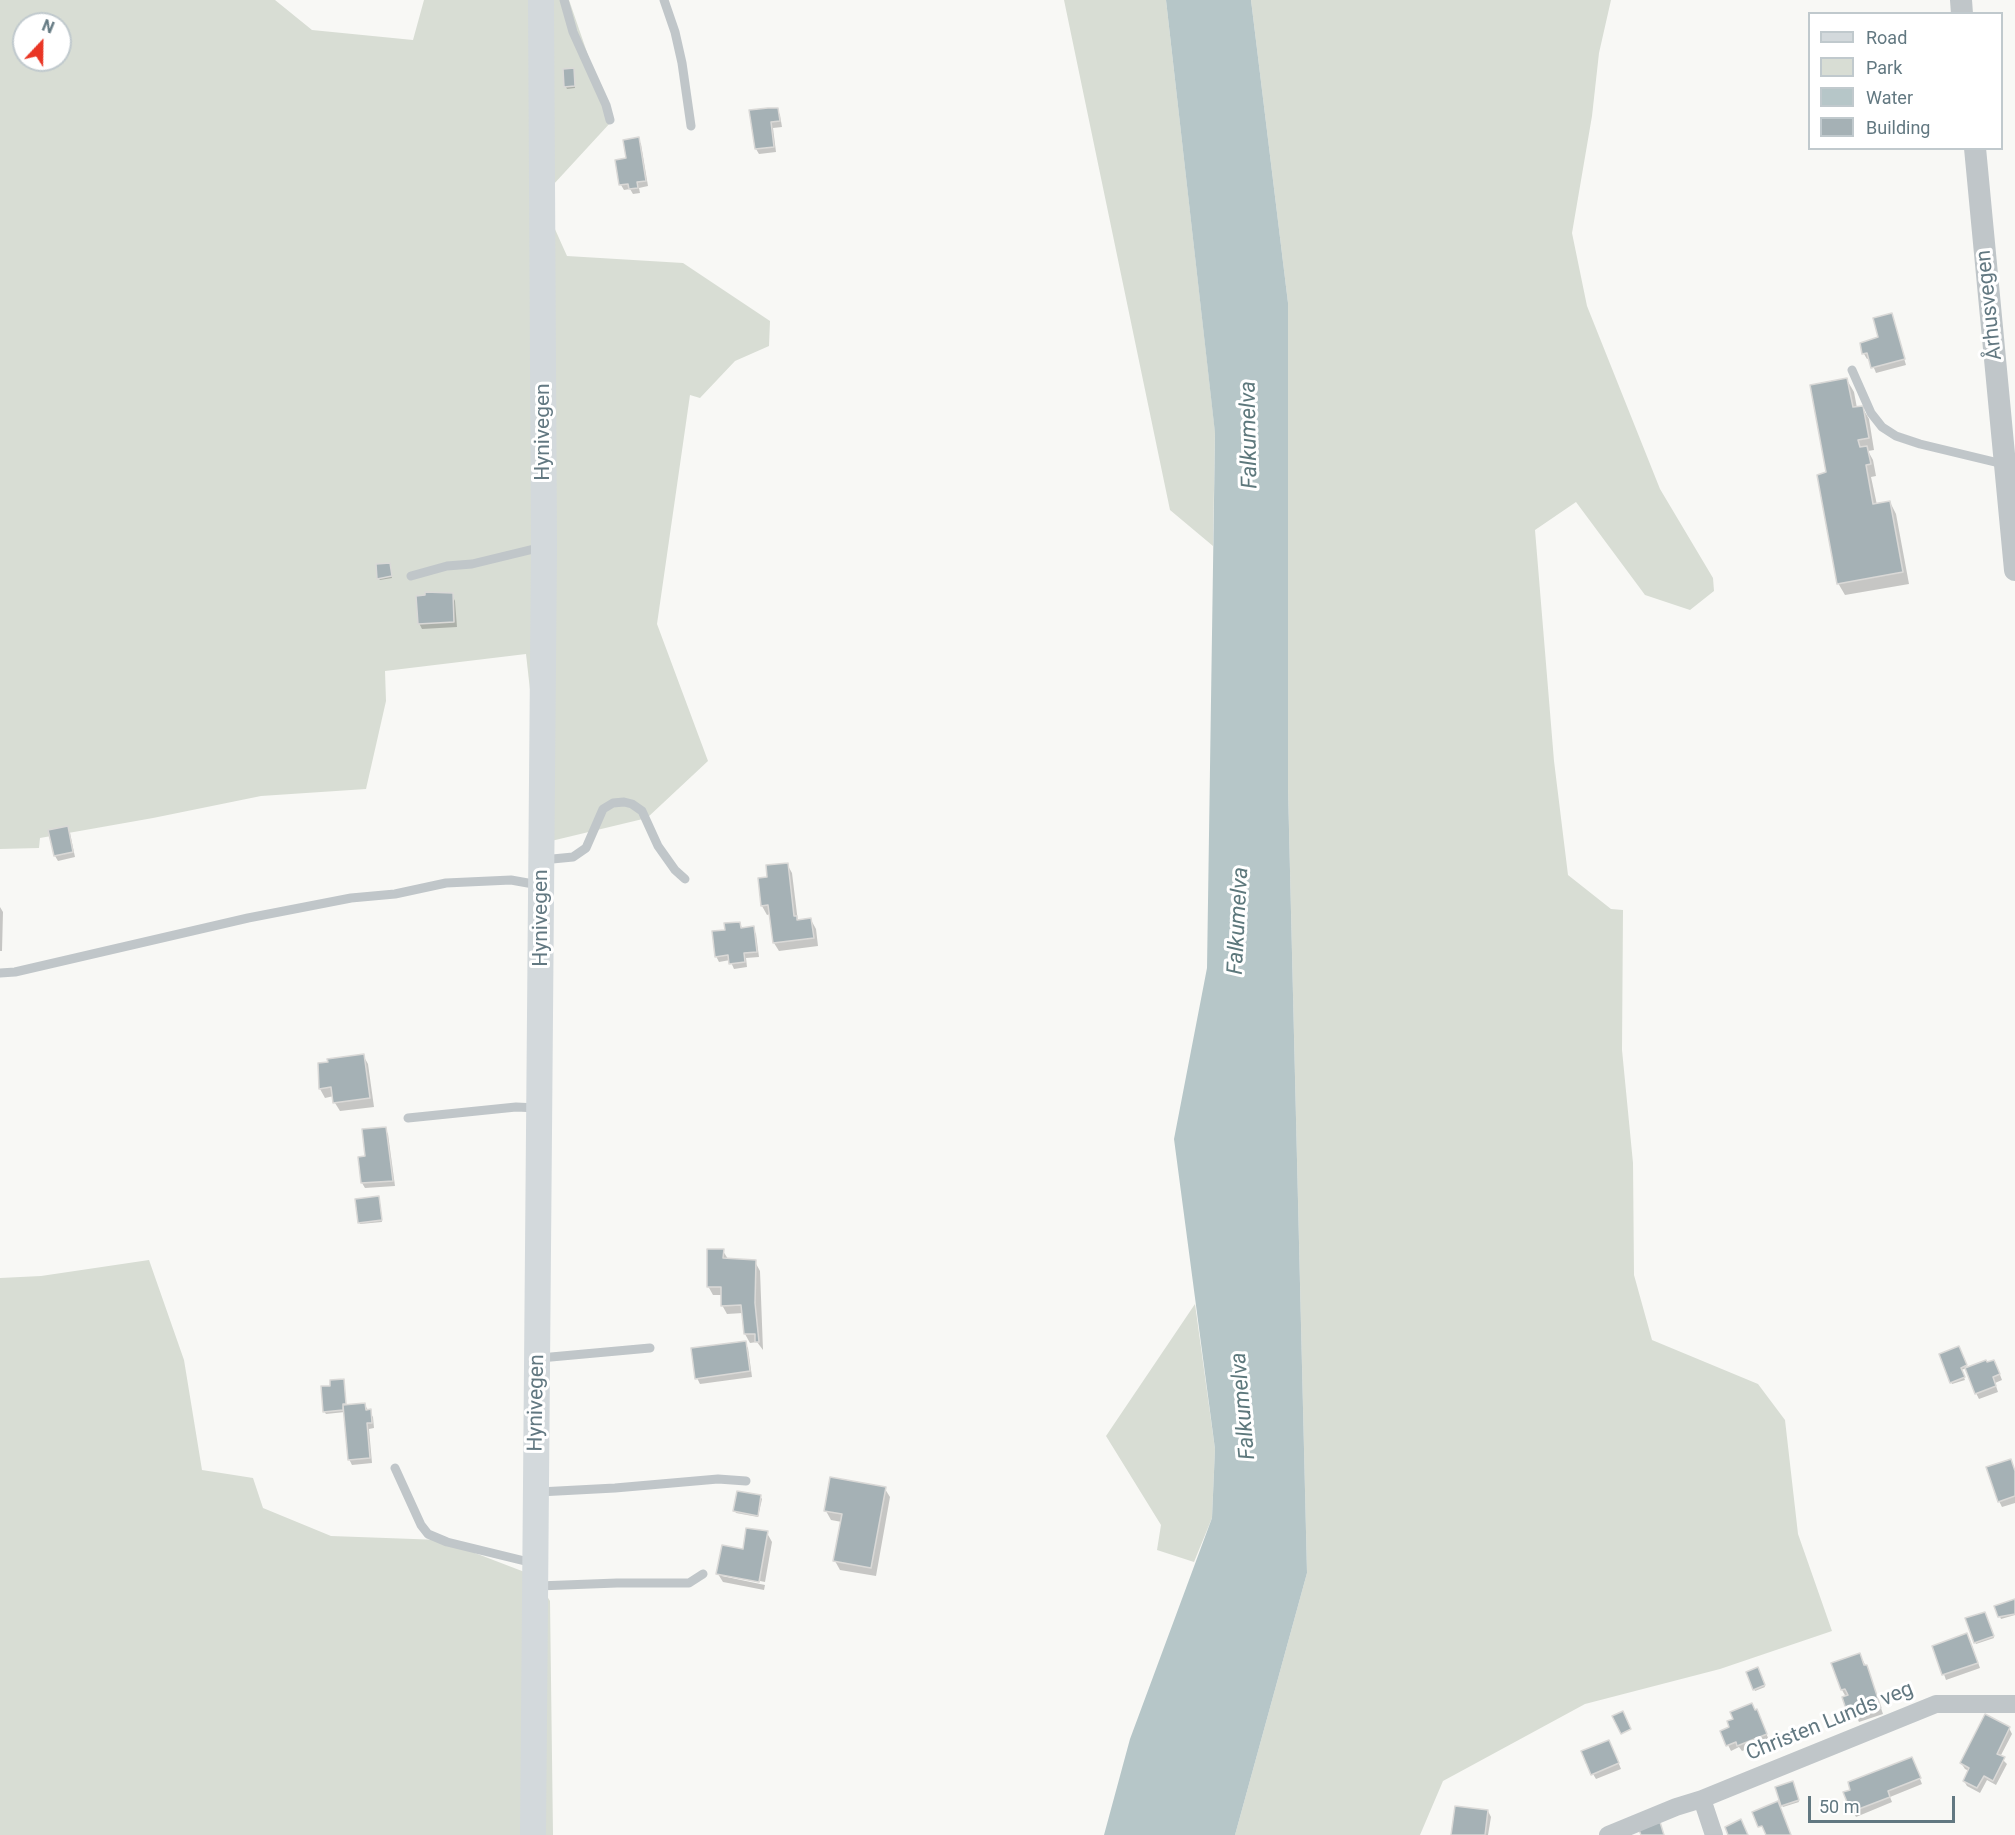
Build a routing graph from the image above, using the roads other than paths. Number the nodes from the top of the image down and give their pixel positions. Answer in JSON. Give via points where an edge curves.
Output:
{"nodes":[{"id":1,"x":541,"y":0,"type":"edge"},
{"id":2,"x":564,"y":0,"type":"edge"},
{"id":3,"x":664,"y":0,"type":"edge"},
{"id":4,"x":609,"y":120,"type":"dead end"},
{"id":5,"x":691,"y":126,"type":"dead end"},
{"id":6,"x":1975,"y":150,"type":"edge"},
{"id":7,"x":1852,"y":370,"type":"dead end"},
{"id":8,"x":2005,"y":464,"type":"junction"},
{"id":9,"x":544,"y":546,"type":"junction"},
{"id":10,"x":2015,"y":570,"type":"edge"},
{"id":11,"x":411,"y":576,"type":"dead end"},
{"id":12,"x":542,"y":860,"type":"junction"},
{"id":13,"x":685,"y":879,"type":"dead end"},
{"id":14,"x":542,"y":885,"type":"junction"},
{"id":15,"x":0,"y":973,"type":"edge"},
{"id":16,"x":540,"y":1109,"type":"junction"},
{"id":17,"x":408,"y":1118,"type":"dead end"},
{"id":18,"x":650,"y":1348,"type":"dead end"},
{"id":19,"x":538,"y":1358,"type":"junction"},
{"id":20,"x":395,"y":1468,"type":"dead end"},
{"id":21,"x":746,"y":1481,"type":"dead end"},
{"id":22,"x":536,"y":1491,"type":"junction"},
{"id":23,"x":703,"y":1574,"type":"dead end"},
{"id":24,"x":536,"y":1575,"type":"junction"},
{"id":25,"x":2015,"y":1704,"type":"edge"},
{"id":26,"x":1702,"y":1800,"type":"junction"},
{"id":27,"x":533,"y":1835,"type":"edge"},
{"id":28,"x":1608,"y":1835,"type":"edge"},
{"id":29,"x":1714,"y":1835,"type":"edge"}],
"edges":[{"from":1,"to":9,"type":"main road","name":"Hynivegen"},
{"from":2,"to":4,"type":"lane"},
{"from":3,"to":5,"type":"lane","via":[[682,63]]},
{"from":6,"to":8,"type":"street","name":"Århusvegen"},
{"from":7,"to":8,"type":"lane","via":[[1871,413],[1896,436]]},
{"from":8,"to":10,"type":"street","name":"Århusvegen"},
{"from":9,"to":11,"type":"lane"},
{"from":9,"to":12,"type":"main road","name":"Hynivegen"},
{"from":12,"to":13,"type":"lane","via":[[573,857],[586,848],[603,809],[624,802],[642,811],[658,846]]},
{"from":12,"to":14,"type":"main road","name":"Hynivegen"},
{"from":14,"to":15,"type":"lane","via":[[511,880],[446,883],[351,898]]},
{"from":14,"to":16,"type":"main road","name":"Hynivegen"},
{"from":16,"to":17,"type":"lane","via":[[516,1107]]},
{"from":16,"to":19,"type":"main road","name":"Hynivegen"},
{"from":18,"to":19,"type":"lane"},
{"from":19,"to":22,"type":"main road","name":"Hynivegen"},
{"from":20,"to":24,"type":"lane","via":[[428,1534]]},
{"from":21,"to":22,"type":"lane","via":[[700,1480]]},
{"from":22,"to":24,"type":"main road","name":"Hynivegen"},
{"from":23,"to":24,"type":"lane","via":[[689,1583],[617,1583]]},
{"from":24,"to":27,"type":"main road","name":"Hynivegen"},
{"from":25,"to":26,"type":"street","name":"Christen Lunds veg","via":[[1935,1704]]},
{"from":26,"to":28,"type":"street","name":"Christen Lunds veg"},
{"from":26,"to":29,"type":"street"}]}
